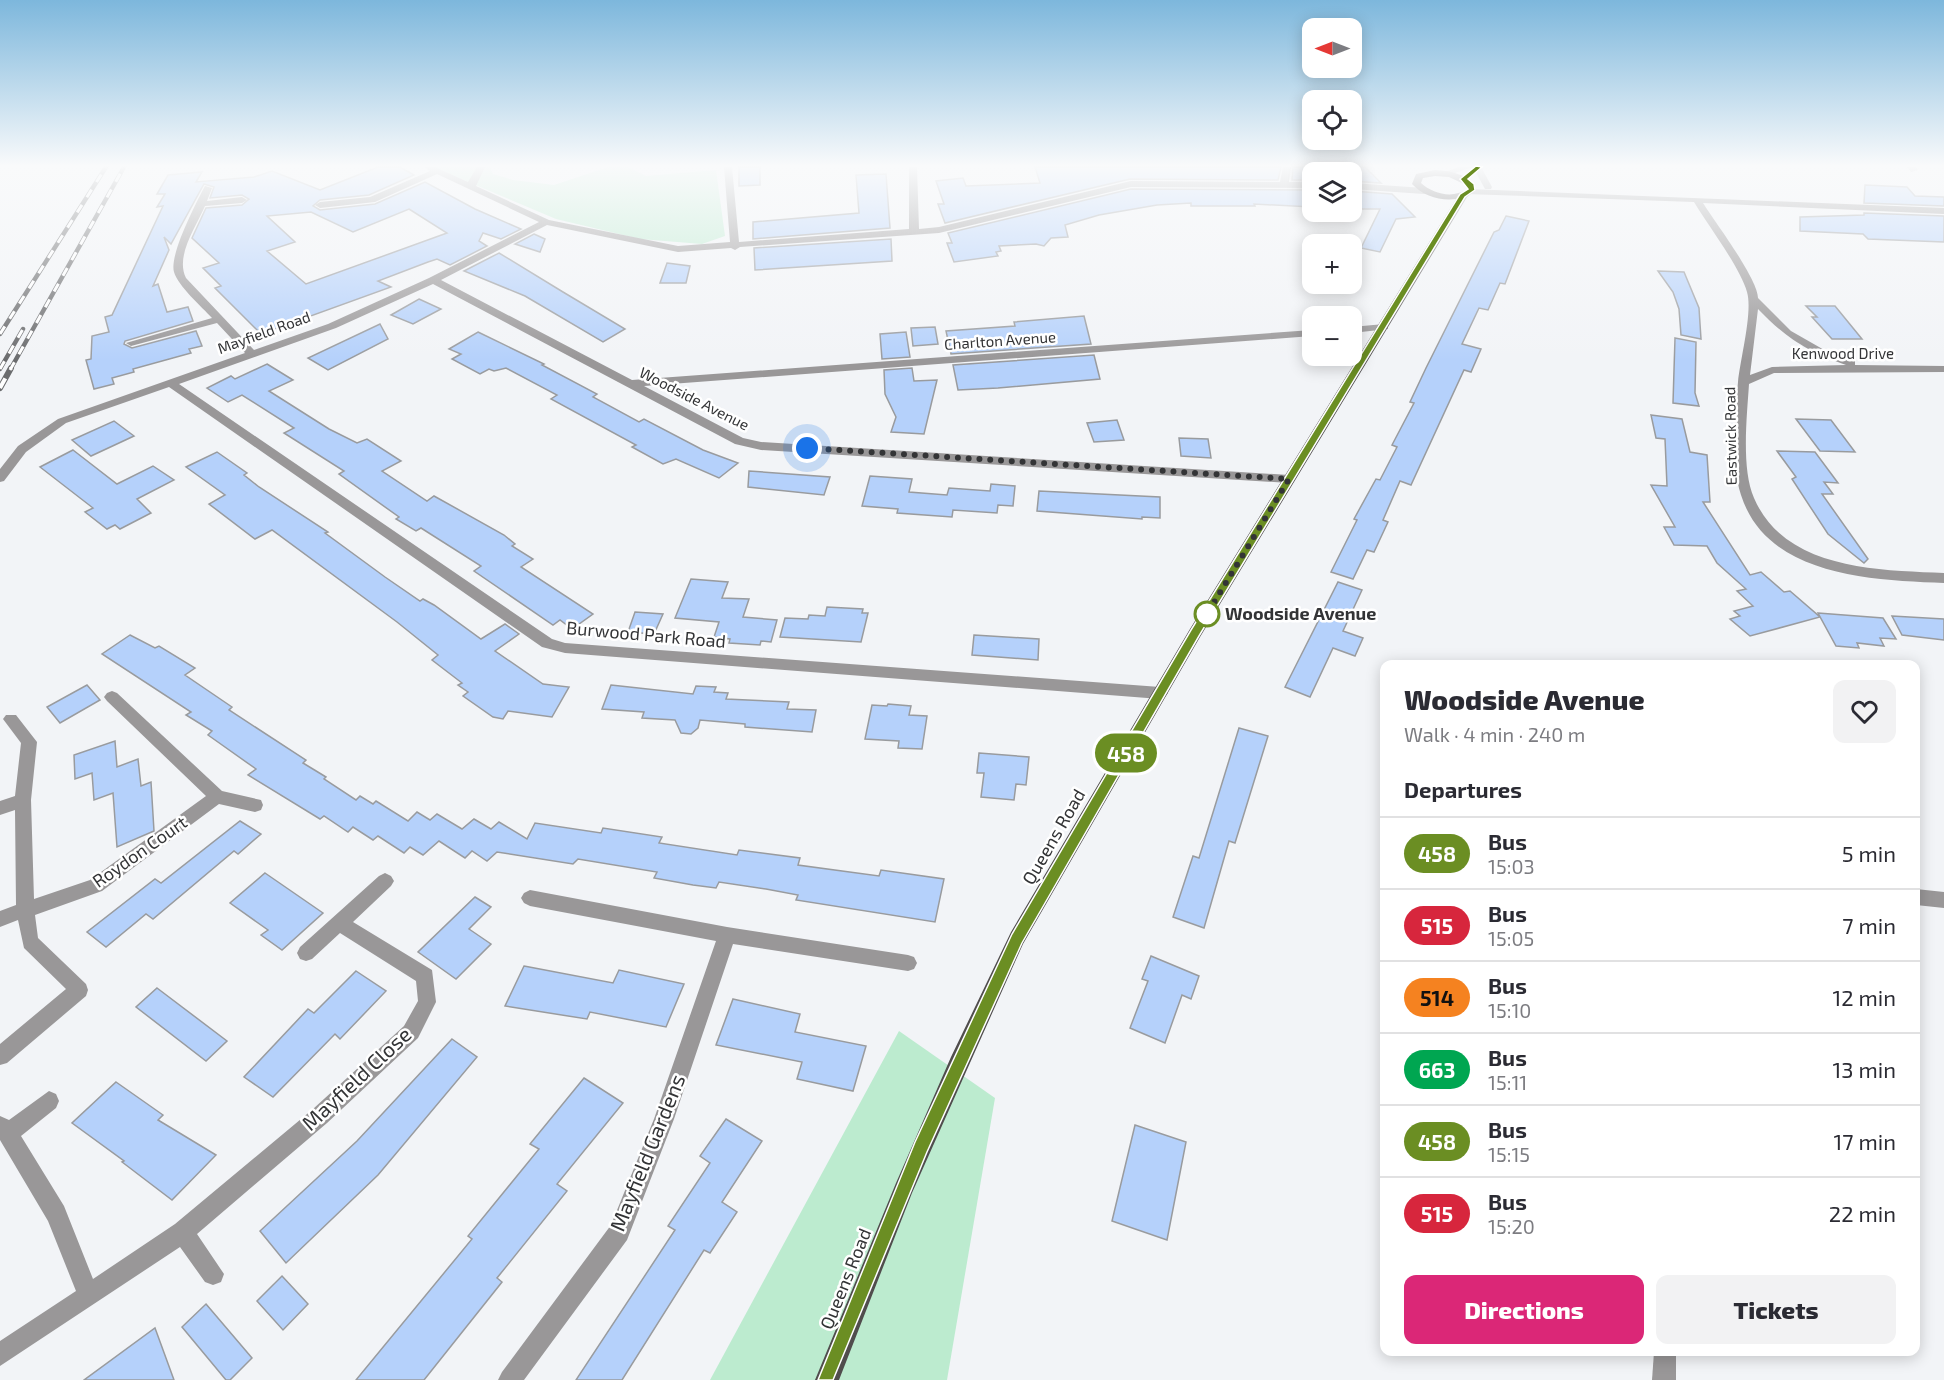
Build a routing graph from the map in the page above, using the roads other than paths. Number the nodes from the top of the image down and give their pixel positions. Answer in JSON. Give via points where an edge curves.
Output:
{"nodes":[{"id":1,"x":190,"y":231,"type":"edge"},
{"id":2,"x":528,"y":231,"type":"edge"},
{"id":3,"x":588,"y":231,"type":"edge"},
{"id":4,"x":734,"y":231,"type":"edge"},
{"id":5,"x":925,"y":231,"type":"edge"},
{"id":6,"x":1442,"y":231,"type":"edge"},
{"id":7,"x":1717,"y":231,"type":"edge"},
{"id":8,"x":914,"y":233,"type":"joint"},
{"id":9,"x":735,"y":247,"type":"junction"},
{"id":10,"x":433,"y":280,"type":"junction"},
{"id":11,"x":1753,"y":299,"type":"junction"},
{"id":12,"x":220,"y":319,"type":"junction"},
{"id":13,"x":1384,"y":327,"type":"junction"},
{"id":14,"x":1362,"y":329,"type":"edge"},
{"id":15,"x":1302,"y":334,"type":"edge"},
{"id":16,"x":131,"y":343,"type":"dead end"},
{"id":17,"x":252,"y":354,"type":"junction"},
{"id":18,"x":1869,"y":368,"type":"junction"},
{"id":19,"x":1944,"y":369,"type":"edge"},
{"id":20,"x":690,"y":380,"type":"junction"},
{"id":21,"x":1744,"y":382,"type":"junction"},
{"id":22,"x":172,"y":384,"type":"junction"},
{"id":23,"x":630,"y":384,"type":"junction"},
{"id":24,"x":659,"y":398,"type":"junction"},
{"id":25,"x":0,"y":477,"type":"edge"},
{"id":26,"x":1289,"y":479,"type":"junction"},
{"id":27,"x":1944,"y":578,"type":"edge"},
{"id":28,"x":1160,"y":693,"type":"junction"},
{"id":29,"x":112,"y":697,"type":"dead end"},
{"id":30,"x":11,"y":719,"type":"dead end"},
{"id":31,"x":217,"y":797,"type":"junction"},
{"id":32,"x":23,"y":800,"type":"junction"},
{"id":33,"x":255,"y":805,"type":"dead end"},
{"id":34,"x":0,"y":807,"type":"edge"},
{"id":35,"x":385,"y":881,"type":"dead end"},
{"id":36,"x":1920,"y":897,"type":"edge"},
{"id":37,"x":530,"y":898,"type":"dead end"},
{"id":38,"x":1944,"y":900,"type":"edge"},
{"id":39,"x":25,"y":910,"type":"junction"},
{"id":40,"x":0,"y":919,"type":"edge"},
{"id":41,"x":339,"y":923,"type":"junction"},
{"id":42,"x":727,"y":934,"type":"junction"},
{"id":43,"x":306,"y":953,"type":"dead end"},
{"id":44,"x":908,"y":963,"type":"dead end"},
{"id":45,"x":0,"y":1056,"type":"edge"},
{"id":46,"x":49,"y":1101,"type":"dead end"},
{"id":47,"x":4,"y":1130,"type":"edge"},
{"id":48,"x":183,"y":1232,"type":"junction"},
{"id":49,"x":213,"y":1274,"type":"dead end"},
{"id":50,"x":89,"y":1295,"type":"junction"},
{"id":51,"x":0,"y":1355,"type":"edge"},
{"id":52,"x":1665,"y":1356,"type":"edge"},
{"id":53,"x":510,"y":1380,"type":"edge"},
{"id":54,"x":827,"y":1380,"type":"edge"},
{"id":55,"x":1664,"y":1380,"type":"edge"}],
"edges":[{"from":1,"to":12,"type":"street","via":[[177,263],[182,279]]},
{"from":2,"to":10,"type":"street","name":"Mayfield Road"},
{"from":3,"to":9,"type":"street","via":[[662,248]]},
{"from":4,"to":9,"type":"street"},
{"from":5,"to":8,"type":"street"},
{"from":6,"to":13,"type":"main road","name":"Queens Road"},
{"from":7,"to":11,"type":"street","name":"Eastwick Road","via":[[1744,274]]},
{"from":8,"to":9,"type":"street"},
{"from":10,"to":17,"type":"street","name":"Mayfield Road","via":[[332,326]]},
{"from":10,"to":23,"type":"street","name":"Woodside Avenue"},
{"from":11,"to":18,"type":"street","via":[[1804,344]]},
{"from":11,"to":21,"type":"street","name":"Eastwick Road"},
{"from":12,"to":16,"type":"street"},
{"from":12,"to":17,"type":"street"},
{"from":13,"to":14,"type":"street"},
{"from":13,"to":26,"type":"main road","name":"Queens Road"},
{"from":15,"to":20,"type":"street","name":"Charlton Avenue"},
{"from":17,"to":22,"type":"street","name":"Mayfield Road"},
{"from":18,"to":19,"type":"street","name":"Kenwood Drive"},
{"from":18,"to":21,"type":"street","name":"Kenwood Drive","via":[[1772,370]]},
{"from":20,"to":23,"type":"street","name":"Charlton Avenue"},
{"from":20,"to":24,"type":"street","name":"Charlton Avenue"},
{"from":21,"to":27,"type":"street","name":"Eastwick Road","via":[[1745,485],[1756,514],[1769,530],[1797,551],[1839,569]]},
{"from":22,"to":25,"type":"street","name":"Mayfield Road","via":[[106,404],[47,429],[22,449]]},
{"from":22,"to":28,"type":"street","name":"Burwood Park Road","via":[[547,643],[565,648]]},
{"from":23,"to":24,"type":"street","name":"Woodside Avenue"},
{"from":24,"to":26,"type":"street","name":"Woodside Avenue","via":[[739,441],[761,446]]},
{"from":26,"to":28,"type":"main road","name":"Queens Road"},
{"from":28,"to":54,"type":"main road","name":"Queens Road","via":[[1012,949],[957,1064]]},
{"from":29,"to":31,"type":"street"},
{"from":30,"to":32,"type":"street","via":[[28,742]]},
{"from":31,"to":33,"type":"street"},
{"from":31,"to":39,"type":"street","name":"Roydon Court","via":[[96,886]]},
{"from":32,"to":34,"type":"street"},
{"from":32,"to":39,"type":"street"},
{"from":35,"to":41,"type":"street"},
{"from":36,"to":38,"type":"street"},
{"from":37,"to":42,"type":"street"},
{"from":39,"to":40,"type":"street","name":"Roydon Court"},
{"from":39,"to":45,"type":"street","via":[[30,942],[79,990]]},
{"from":41,"to":43,"type":"street"},
{"from":41,"to":48,"type":"street","name":"Mayfield Close","via":[[425,976],[427,1002],[411,1032],[320,1116]]},
{"from":42,"to":44,"type":"street"},
{"from":42,"to":53,"type":"street","name":"Mayfield Gardens","via":[[664,1119],[619,1232]]},
{"from":46,"to":47,"type":"street"},
{"from":47,"to":50,"type":"street","via":[[56,1214]]},
{"from":48,"to":49,"type":"street"},
{"from":48,"to":50,"type":"street","name":"Mayfield Close"},
{"from":50,"to":51,"type":"street","name":"Mayfield Close"},
{"from":52,"to":55,"type":"street"}]}
